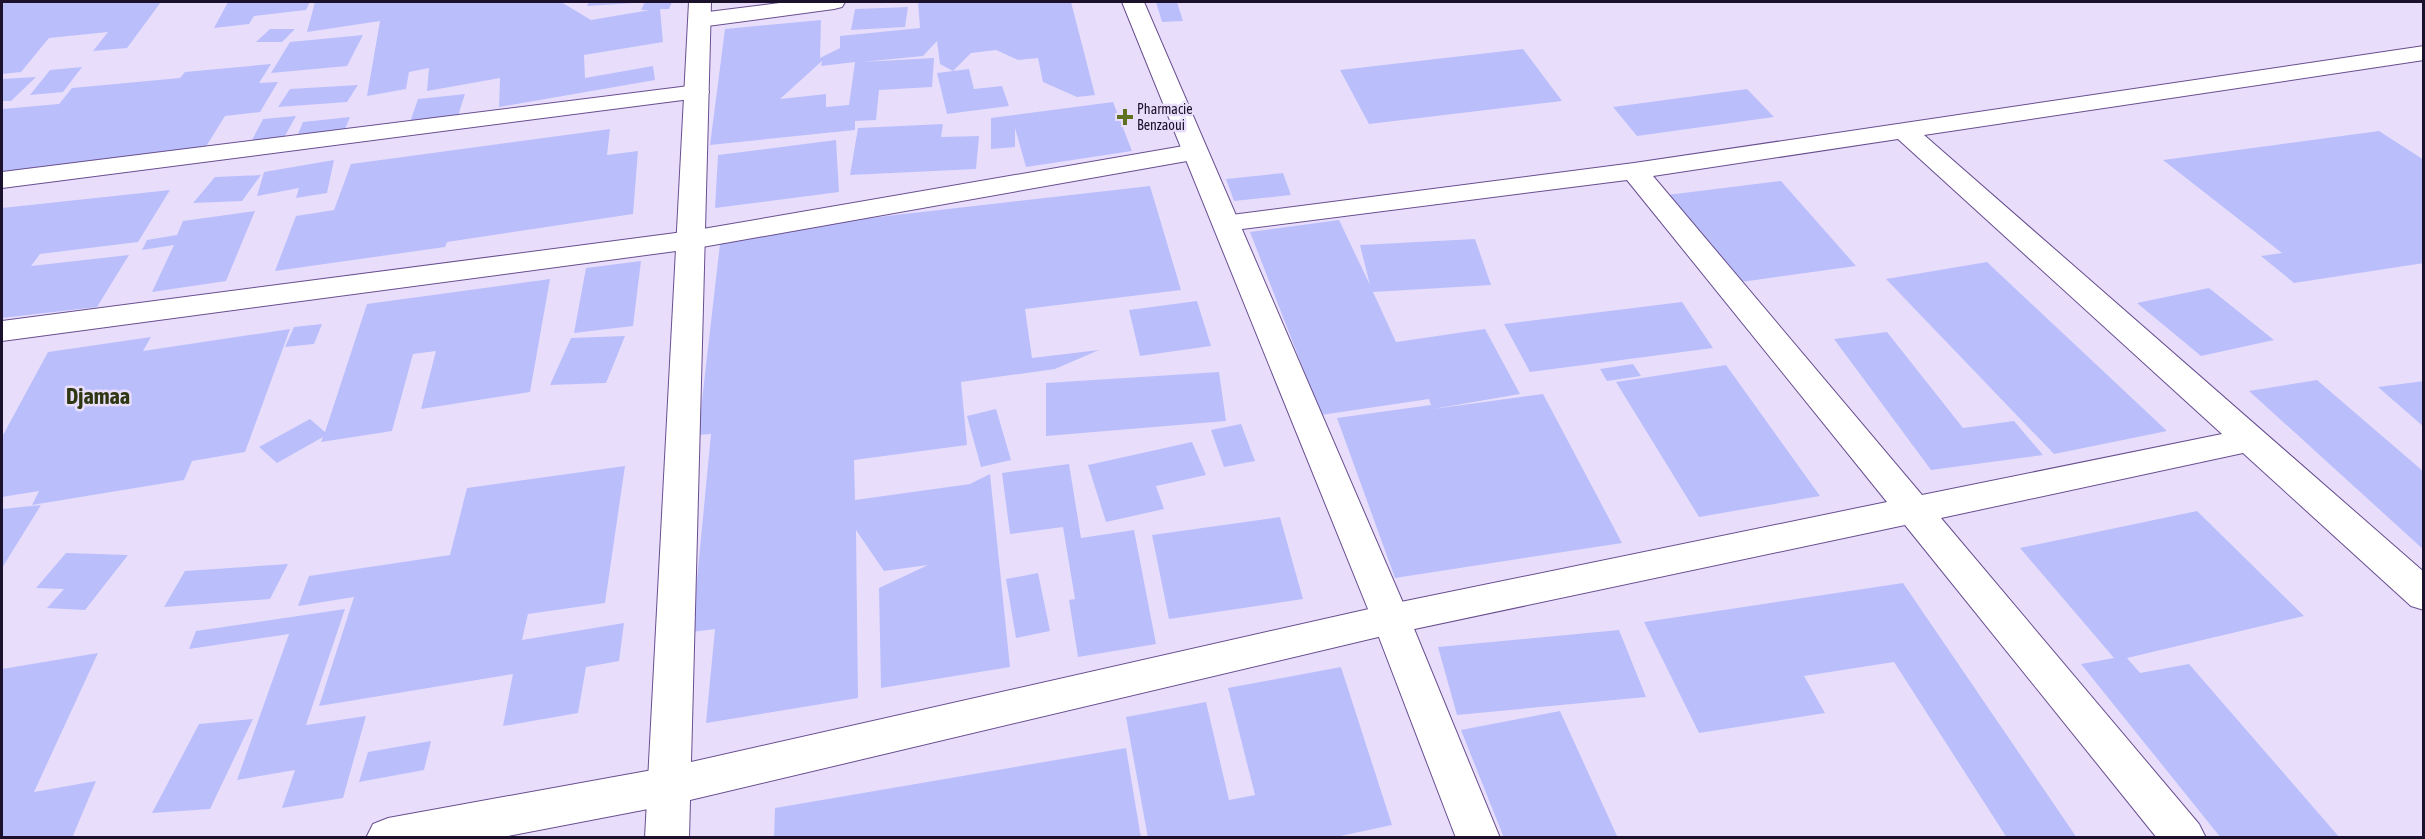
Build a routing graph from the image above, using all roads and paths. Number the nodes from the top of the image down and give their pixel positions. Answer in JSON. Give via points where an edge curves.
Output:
{"nodes":[{"id":1,"x":834,"y":2,"type":"edge"},
{"id":2,"x":1133,"y":2,"type":"edge"},
{"id":3,"x":700,"y":11,"type":"edge"},
{"id":4,"x":2424,"y":53,"type":"edge"},
{"id":5,"x":697,"y":92,"type":"junction"},
{"id":6,"x":1905,"y":132,"type":"junction"},
{"id":7,"x":1195,"y":152,"type":"junction"},
{"id":8,"x":1634,"y":171,"type":"junction"},
{"id":9,"x":2,"y":180,"type":"edge"},
{"id":10,"x":1226,"y":223,"type":"junction"},
{"id":11,"x":691,"y":240,"type":"junction"},
{"id":12,"x":2,"y":331,"type":"edge"},
{"id":13,"x":2250,"y":440,"type":"junction"},
{"id":14,"x":1914,"y":510,"type":"junction"},
{"id":15,"x":2424,"y":595,"type":"edge"},
{"id":16,"x":1391,"y":619,"type":"junction"},
{"id":17,"x":669,"y":786,"type":"junction"},
{"id":18,"x":388,"y":837,"type":"edge"},
{"id":19,"x":667,"y":837,"type":"edge"},
{"id":20,"x":1478,"y":837,"type":"edge"},
{"id":21,"x":2184,"y":837,"type":"edge"}],
"edges":[{"from":1,"to":3,"type":"street"},
{"from":2,"to":7,"type":"street"},
{"from":3,"to":5,"type":"street"},
{"from":4,"to":6,"type":"street"},
{"from":5,"to":9,"type":"street"},
{"from":5,"to":11,"type":"street"},
{"from":6,"to":8,"type":"street"},
{"from":6,"to":13,"type":"street"},
{"from":7,"to":10,"type":"street"},
{"from":7,"to":11,"type":"street"},
{"from":8,"to":10,"type":"street"},
{"from":8,"to":14,"type":"street"},
{"from":10,"to":16,"type":"street"},
{"from":11,"to":12,"type":"street"},
{"from":11,"to":17,"type":"street"},
{"from":13,"to":14,"type":"street"},
{"from":13,"to":15,"type":"street"},
{"from":14,"to":16,"type":"street"},
{"from":14,"to":21,"type":"street"},
{"from":16,"to":17,"type":"street"},
{"from":16,"to":20,"type":"street"},
{"from":17,"to":18,"type":"street"},
{"from":17,"to":19,"type":"street"}]}
